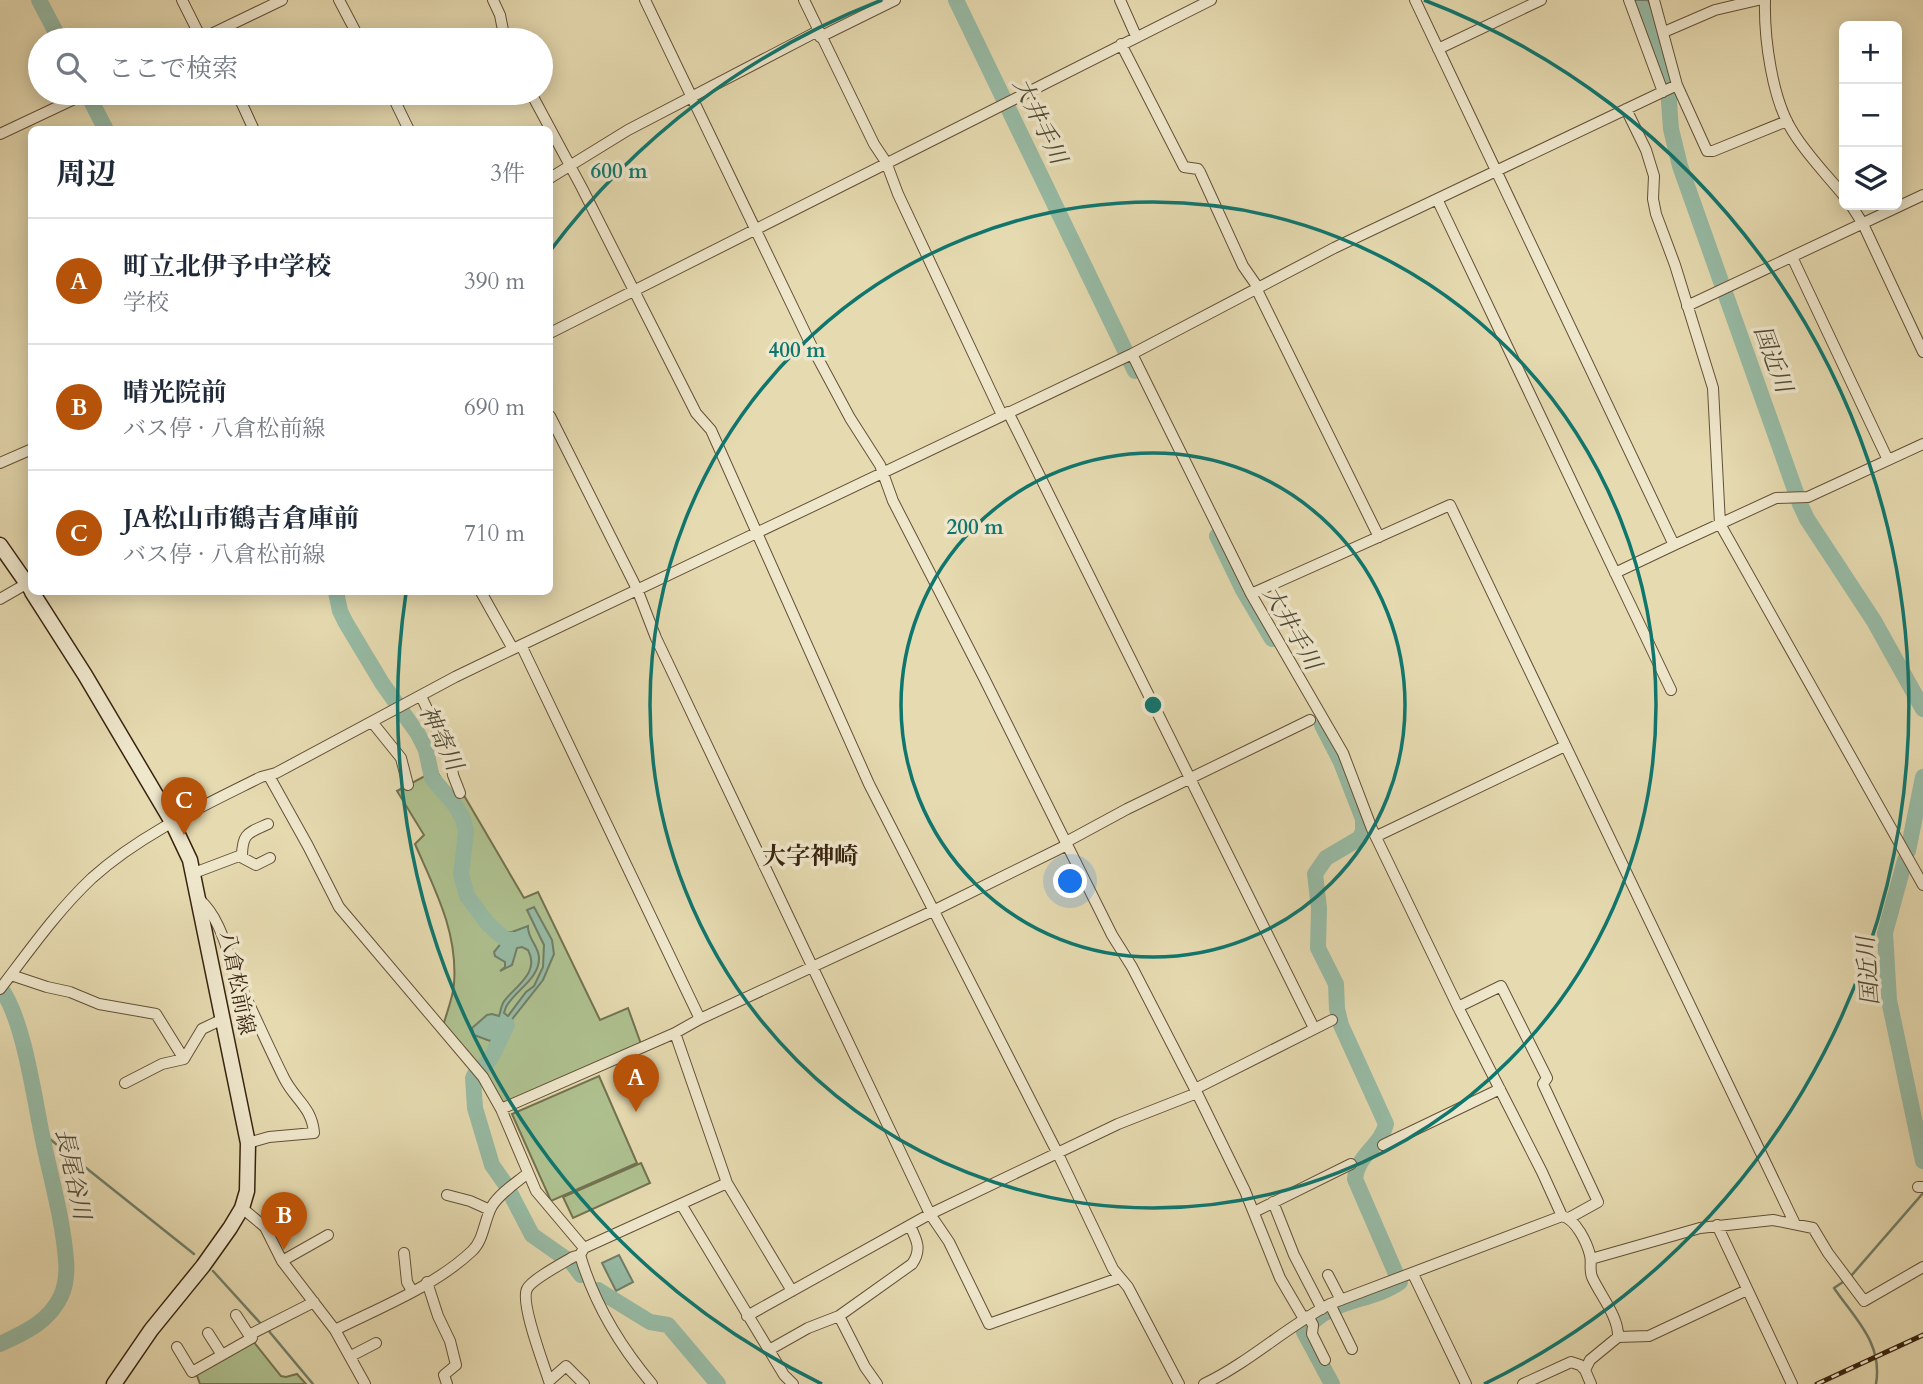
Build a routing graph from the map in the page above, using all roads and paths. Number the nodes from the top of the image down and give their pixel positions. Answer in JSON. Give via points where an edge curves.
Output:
{"nodes":[{"id":1,"x":182,"y":0,"type":"edge"},
{"id":2,"x":282,"y":0,"type":"edge"},
{"id":3,"x":340,"y":0,"type":"edge"},
{"id":4,"x":493,"y":0,"type":"edge"},
{"id":5,"x":645,"y":0,"type":"edge"},
{"id":6,"x":804,"y":0,"type":"edge"},
{"id":7,"x":895,"y":0,"type":"edge"},
{"id":8,"x":1120,"y":0,"type":"edge"},
{"id":9,"x":1211,"y":0,"type":"edge"},
{"id":10,"x":1415,"y":0,"type":"edge"},
{"id":11,"x":1541,"y":0,"type":"edge"},
{"id":12,"x":1629,"y":0,"type":"edge"},
{"id":13,"x":1654,"y":0,"type":"edge"},
{"id":14,"x":1758,"y":0,"type":"edge"},
{"id":15,"x":1765,"y":0,"type":"edge"},
{"id":16,"x":196,"y":28,"type":"edge"},
{"id":17,"x":226,"y":28,"type":"edge"},
{"id":18,"x":354,"y":28,"type":"edge"},
{"id":19,"x":503,"y":28,"type":"edge"},
{"id":20,"x":1664,"y":32,"type":"junction"},
{"id":21,"x":819,"y":34,"type":"junction"},
{"id":22,"x":1136,"y":36,"type":"junction"},
{"id":23,"x":1121,"y":44,"type":"junction"},
{"id":24,"x":1438,"y":49,"type":"junction"},
{"id":25,"x":1669,"y":89,"type":"junction"},
{"id":26,"x":692,"y":97,"type":"junction"},
{"id":27,"x":62,"y":105,"type":"edge"},
{"id":28,"x":243,"y":105,"type":"edge"},
{"id":29,"x":397,"y":105,"type":"edge"},
{"id":30,"x":537,"y":105,"type":"edge"},
{"id":31,"x":1626,"y":109,"type":"junction"},
{"id":32,"x":1787,"y":121,"type":"junction"},
{"id":33,"x":252,"y":126,"type":"edge"},
{"id":34,"x":408,"y":126,"type":"edge"},
{"id":35,"x":548,"y":126,"type":"edge"},
{"id":36,"x":0,"y":134,"type":"edge"},
{"id":37,"x":553,"y":136,"type":"edge"},
{"id":38,"x":886,"y":162,"type":"junction"},
{"id":39,"x":569,"y":167,"type":"junction"},
{"id":40,"x":1496,"y":170,"type":"junction"},
{"id":41,"x":553,"y":176,"type":"edge"},
{"id":42,"x":1839,"y":190,"type":"edge"},
{"id":43,"x":1923,"y":195,"type":"edge"},
{"id":44,"x":1437,"y":198,"type":"junction"},
{"id":45,"x":1855,"y":210,"type":"edge"},
{"id":46,"x":1863,"y":224,"type":"junction"},
{"id":47,"x":757,"y":230,"type":"junction"},
{"id":48,"x":1792,"y":257,"type":"junction"},
{"id":49,"x":1258,"y":289,"type":"junction"},
{"id":50,"x":633,"y":291,"type":"junction"},
{"id":51,"x":1688,"y":306,"type":"junction"},
{"id":52,"x":553,"y":331,"type":"edge"},
{"id":53,"x":1923,"y":352,"type":"edge"},
{"id":54,"x":1132,"y":354,"type":"junction"},
{"id":55,"x":1005,"y":414,"type":"junction"},
{"id":56,"x":553,"y":422,"type":"edge"},
{"id":57,"x":1923,"y":444,"type":"edge"},
{"id":58,"x":28,"y":451,"type":"edge"},
{"id":59,"x":1888,"y":460,"type":"junction"},
{"id":60,"x":0,"y":463,"type":"edge"},
{"id":61,"x":882,"y":472,"type":"junction"},
{"id":62,"x":1720,"y":524,"type":"junction"},
{"id":63,"x":757,"y":532,"type":"junction"},
{"id":64,"x":1379,"y":537,"type":"junction"},
{"id":65,"x":0,"y":545,"type":"edge"},
{"id":66,"x":1674,"y":545,"type":"junction"},
{"id":67,"x":1615,"y":573,"type":"junction"},
{"id":68,"x":28,"y":586,"type":"edge"},
{"id":69,"x":637,"y":589,"type":"junction"},
{"id":70,"x":28,"y":590,"type":"edge"},
{"id":71,"x":1251,"y":594,"type":"junction"},
{"id":72,"x":34,"y":595,"type":"edge"},
{"id":73,"x":483,"y":595,"type":"edge"},
{"id":74,"x":0,"y":599,"type":"edge"},
{"id":75,"x":517,"y":647,"type":"junction"},
{"id":76,"x":1671,"y":691,"type":"dead end"},
{"id":77,"x":421,"y":696,"type":"junction"},
{"id":78,"x":1310,"y":720,"type":"dead end"},
{"id":79,"x":372,"y":722,"type":"junction"},
{"id":80,"x":1565,"y":746,"type":"junction"},
{"id":81,"x":269,"y":776,"type":"junction"},
{"id":82,"x":1190,"y":779,"type":"junction"},
{"id":83,"x":408,"y":785,"type":"dead end"},
{"id":84,"x":460,"y":793,"type":"dead end"},
{"id":85,"x":172,"y":822,"type":"junction"},
{"id":86,"x":268,"y":824,"type":"dead end"},
{"id":87,"x":1377,"y":836,"type":"junction"},
{"id":88,"x":1066,"y":843,"type":"junction"},
{"id":89,"x":242,"y":857,"type":"junction"},
{"id":90,"x":270,"y":858,"type":"dead end"},
{"id":91,"x":194,"y":873,"type":"junction"},
{"id":92,"x":1923,"y":885,"type":"edge"},
{"id":93,"x":199,"y":899,"type":"junction"},
{"id":94,"x":935,"y":910,"type":"junction"},
{"id":95,"x":813,"y":967,"type":"junction"},
{"id":96,"x":6,"y":982,"type":"edge"},
{"id":97,"x":1458,"y":1007,"type":"junction"},
{"id":98,"x":700,"y":1018,"type":"junction"},
{"id":99,"x":223,"y":1019,"type":"junction"},
{"id":100,"x":1332,"y":1020,"type":"dead end"},
{"id":101,"x":1314,"y":1028,"type":"junction"},
{"id":102,"x":675,"y":1033,"type":"junction"},
{"id":103,"x":184,"y":1059,"type":"junction"},
{"id":104,"x":125,"y":1083,"type":"dead end"},
{"id":105,"x":1500,"y":1089,"type":"junction"},
{"id":106,"x":1196,"y":1091,"type":"junction"},
{"id":107,"x":501,"y":1109,"type":"junction"},
{"id":108,"x":248,"y":1143,"type":"junction"},
{"id":109,"x":1383,"y":1145,"type":"dead end"},
{"id":110,"x":1058,"y":1154,"type":"junction"},
{"id":111,"x":1351,"y":1164,"type":"dead end"},
{"id":112,"x":528,"y":1173,"type":"junction"},
{"id":113,"x":727,"y":1183,"type":"junction"},
{"id":114,"x":447,"y":1195,"type":"dead end"},
{"id":115,"x":1273,"y":1202,"type":"junction"},
{"id":116,"x":681,"y":1204,"type":"junction"},
{"id":117,"x":242,"y":1208,"type":"junction"},
{"id":118,"x":490,"y":1210,"type":"junction"},
{"id":119,"x":1254,"y":1212,"type":"junction"},
{"id":120,"x":930,"y":1214,"type":"junction"},
{"id":121,"x":1566,"y":1217,"type":"junction"},
{"id":122,"x":1795,"y":1224,"type":"junction"},
{"id":123,"x":1717,"y":1225,"type":"junction"},
{"id":124,"x":910,"y":1226,"type":"junction"},
{"id":125,"x":328,"y":1235,"type":"dead end"},
{"id":126,"x":582,"y":1252,"type":"junction"},
{"id":127,"x":404,"y":1253,"type":"dead end"},
{"id":128,"x":1591,"y":1259,"type":"junction"},
{"id":129,"x":282,"y":1261,"type":"junction"},
{"id":130,"x":1923,"y":1267,"type":"edge"},
{"id":131,"x":1413,"y":1274,"type":"junction"},
{"id":132,"x":1328,"y":1275,"type":"dead end"},
{"id":133,"x":1119,"y":1279,"type":"junction"},
{"id":134,"x":427,"y":1283,"type":"junction"},
{"id":135,"x":1747,"y":1290,"type":"junction"},
{"id":136,"x":412,"y":1291,"type":"junction"},
{"id":137,"x":792,"y":1291,"type":"junction"},
{"id":138,"x":1341,"y":1300,"type":"junction"},
{"id":139,"x":314,"y":1302,"type":"junction"},
{"id":140,"x":1329,"y":1308,"type":"junction"},
{"id":141,"x":236,"y":1315,"type":"dead end"},
{"id":142,"x":747,"y":1316,"type":"junction"},
{"id":143,"x":839,"y":1316,"type":"junction"},
{"id":144,"x":1308,"y":1319,"type":"junction"},
{"id":145,"x":335,"y":1330,"type":"junction"},
{"id":146,"x":208,"y":1333,"type":"dead end"},
{"id":147,"x":249,"y":1335,"type":"junction"},
{"id":148,"x":1618,"y":1337,"type":"junction"},
{"id":149,"x":376,"y":1343,"type":"dead end"},
{"id":150,"x":177,"y":1346,"type":"dead end"},
{"id":151,"x":1352,"y":1349,"type":"dead end"},
{"id":152,"x":769,"y":1350,"type":"junction"},
{"id":153,"x":222,"y":1355,"type":"junction"},
{"id":154,"x":351,"y":1356,"type":"junction"},
{"id":155,"x":1325,"y":1360,"type":"dead end"},
{"id":156,"x":1585,"y":1370,"type":"junction"},
{"id":157,"x":114,"y":1384,"type":"edge"},
{"id":158,"x":365,"y":1384,"type":"edge"},
{"id":159,"x":447,"y":1384,"type":"edge"},
{"id":160,"x":584,"y":1384,"type":"edge"},
{"id":161,"x":652,"y":1384,"type":"edge"},
{"id":162,"x":793,"y":1384,"type":"edge"},
{"id":163,"x":877,"y":1384,"type":"edge"},
{"id":164,"x":1179,"y":1384,"type":"edge"},
{"id":165,"x":1204,"y":1384,"type":"edge"},
{"id":166,"x":1466,"y":1384,"type":"edge"},
{"id":167,"x":1523,"y":1384,"type":"edge"},
{"id":168,"x":1591,"y":1384,"type":"edge"},
{"id":169,"x":1792,"y":1384,"type":"edge"}],
"edges":[{"from":1,"to":16,"type":"street"},
{"from":2,"to":17,"type":"street"},
{"from":3,"to":18,"type":"street"},
{"from":4,"to":19,"type":"street"},
{"from":5,"to":26,"type":"street"},
{"from":6,"to":21,"type":"street"},
{"from":7,"to":21,"type":"street"},
{"from":8,"to":22,"type":"street"},
{"from":9,"to":22,"type":"street"},
{"from":10,"to":24,"type":"street"},
{"from":11,"to":24,"type":"street"},
{"from":12,"to":25,"type":"street"},
{"from":13,"to":20,"type":"street"},
{"from":14,"to":20,"type":"street","via":[[1715,10]]},
{"from":15,"to":32,"type":"street","via":[[1769,61]]},
{"from":20,"to":25,"type":"street"},
{"from":21,"to":26,"type":"street"},
{"from":21,"to":38,"type":"street"},
{"from":22,"to":23,"type":"street"},
{"from":23,"to":38,"type":"street"},
{"from":23,"to":49,"type":"street","via":[[1180,161],[1200,172]]},
{"from":24,"to":40,"type":"street"},
{"from":25,"to":31,"type":"street"},
{"from":25,"to":32,"type":"street","via":[[1707,150]]},
{"from":26,"to":39,"type":"street"},
{"from":26,"to":47,"type":"street"},
{"from":27,"to":36,"type":"street"},
{"from":28,"to":33,"type":"street"},
{"from":29,"to":34,"type":"street"},
{"from":30,"to":35,"type":"street"},
{"from":31,"to":40,"type":"street"},
{"from":31,"to":51,"type":"street","via":[[1646,150],[1654,176],[1656,215]]},
{"from":32,"to":42,"type":"street"},
{"from":37,"to":39,"type":"street"},
{"from":38,"to":47,"type":"street"},
{"from":38,"to":55,"type":"street"},
{"from":39,"to":41,"type":"street"},
{"from":39,"to":50,"type":"street"},
{"from":40,"to":44,"type":"street"},
{"from":40,"to":66,"type":"street"},
{"from":43,"to":46,"type":"street"},
{"from":44,"to":49,"type":"street"},
{"from":44,"to":67,"type":"street"},
{"from":45,"to":46,"type":"street"},
{"from":46,"to":48,"type":"street"},
{"from":46,"to":53,"type":"street"},
{"from":47,"to":50,"type":"street"},
{"from":47,"to":61,"type":"street","via":[[814,351]]},
{"from":48,"to":51,"type":"street"},
{"from":48,"to":59,"type":"street"},
{"from":49,"to":54,"type":"street"},
{"from":49,"to":64,"type":"street"},
{"from":50,"to":52,"type":"street"},
{"from":50,"to":63,"type":"street","via":[[696,413],[711,430]]},
{"from":51,"to":62,"type":"street","via":[[1713,388]]},
{"from":54,"to":55,"type":"street"},
{"from":54,"to":71,"type":"street"},
{"from":55,"to":61,"type":"street"},
{"from":55,"to":82,"type":"street"},
{"from":56,"to":69,"type":"street"},
{"from":57,"to":59,"type":"street"},
{"from":58,"to":60,"type":"street"},
{"from":59,"to":62,"type":"street","via":[[1808,497],[1776,498]]},
{"from":61,"to":63,"type":"street"},
{"from":61,"to":88,"type":"street"},
{"from":62,"to":66,"type":"street"},
{"from":62,"to":92,"type":"street"},
{"from":63,"to":69,"type":"street"},
{"from":63,"to":94,"type":"street","via":[[869,783]]},
{"from":64,"to":71,"type":"street"},
{"from":64,"to":80,"type":"street","via":[[1450,505]]},
{"from":65,"to":68,"type":"main road","name":"八倉松前線"},
{"from":66,"to":67,"type":"street"},
{"from":67,"to":76,"type":"street"},
{"from":69,"to":75,"type":"street"},
{"from":69,"to":95,"type":"street"},
{"from":70,"to":74,"type":"street"},
{"from":71,"to":87,"type":"street","via":[[1343,753]]},
{"from":72,"to":85,"type":"main road","name":"八倉松前線"},
{"from":73,"to":75,"type":"street"},
{"from":75,"to":77,"type":"street"},
{"from":75,"to":98,"type":"street"},
{"from":77,"to":79,"type":"street"},
{"from":77,"to":84,"type":"street","via":[[452,760]]},
{"from":78,"to":82,"type":"street"},
{"from":79,"to":81,"type":"street"},
{"from":79,"to":83,"type":"street","via":[[401,758]]},
{"from":80,"to":87,"type":"street"},
{"from":80,"to":122,"type":"street"},
{"from":81,"to":85,"type":"street"},
{"from":81,"to":107,"type":"street","via":[[339,907],[483,1077]]},
{"from":82,"to":88,"type":"street"},
{"from":82,"to":101,"type":"street"},
{"from":85,"to":91,"type":"main road","name":"八倉松前線"},
{"from":85,"to":96,"type":"street","via":[[93,878],[59,912]]},
{"from":86,"to":89,"type":"street","via":[[245,836]]},
{"from":87,"to":97,"type":"street"},
{"from":88,"to":94,"type":"street"},
{"from":88,"to":106,"type":"street"},
{"from":89,"to":90,"type":"street","via":[[256,865]]},
{"from":89,"to":91,"type":"street"},
{"from":91,"to":93,"type":"main road","name":"八倉松前線"},
{"from":93,"to":99,"type":"main road","name":"八倉松前線"},
{"from":93,"to":108,"type":"street","via":[[210,911],[285,1080],[313,1121],[314,1133]]},
{"from":94,"to":95,"type":"street"},
{"from":94,"to":110,"type":"street"},
{"from":95,"to":98,"type":"street"},
{"from":95,"to":120,"type":"street"},
{"from":96,"to":103,"type":"street","via":[[71,992],[99,1004],[156,1014]]},
{"from":97,"to":105,"type":"street"},
{"from":97,"to":121,"type":"street","via":[[1501,986],[1547,1077],[1543,1084],[1598,1202]]},
{"from":98,"to":102,"type":"street"},
{"from":99,"to":103,"type":"street","via":[[202,1029]]},
{"from":99,"to":108,"type":"main road","name":"八倉松前線"},
{"from":100,"to":101,"type":"street"},
{"from":101,"to":106,"type":"street"},
{"from":102,"to":107,"type":"street"},
{"from":102,"to":113,"type":"street"},
{"from":103,"to":104,"type":"street","via":[[162,1064]]},
{"from":105,"to":109,"type":"street"},
{"from":105,"to":121,"type":"street"},
{"from":106,"to":110,"type":"street"},
{"from":106,"to":119,"type":"street"},
{"from":107,"to":112,"type":"street"},
{"from":108,"to":117,"type":"main road","name":"八倉松前線"},
{"from":110,"to":120,"type":"street"},
{"from":110,"to":133,"type":"street"},
{"from":111,"to":115,"type":"street"},
{"from":112,"to":118,"type":"street"},
{"from":112,"to":126,"type":"street"},
{"from":113,"to":116,"type":"street"},
{"from":113,"to":137,"type":"street"},
{"from":114,"to":118,"type":"street"},
{"from":115,"to":119,"type":"street"},
{"from":115,"to":140,"type":"street","via":[[1299,1266]]},
{"from":116,"to":126,"type":"street"},
{"from":116,"to":142,"type":"street"},
{"from":117,"to":129,"type":"street","via":[[265,1227]]},
{"from":117,"to":157,"type":"main road","name":"八倉松前線"},
{"from":118,"to":134,"type":"street","via":[[475,1249]]},
{"from":119,"to":144,"type":"street","via":[[1280,1278]]},
{"from":120,"to":124,"type":"street"},
{"from":120,"to":133,"type":"street","via":[[950,1242],[989,1324]]},
{"from":121,"to":128,"type":"street"},
{"from":121,"to":131,"type":"street"},
{"from":122,"to":123,"type":"street","via":[[1760,1220]]},
{"from":122,"to":130,"type":"street","via":[[1812,1228],[1864,1301]]},
{"from":123,"to":128,"type":"street"},
{"from":123,"to":135,"type":"street"},
{"from":124,"to":137,"type":"street"},
{"from":124,"to":143,"type":"street","via":[[918,1242],[912,1264]]},
{"from":125,"to":129,"type":"street"},
{"from":126,"to":160,"type":"street","via":[[530,1285],[527,1301],[549,1381],[566,1366]]},
{"from":126,"to":161,"type":"street","via":[[612,1330]]},
{"from":127,"to":136,"type":"street"},
{"from":128,"to":148,"type":"street","via":[[1591,1274]]},
{"from":129,"to":139,"type":"street"},
{"from":131,"to":138,"type":"street"},
{"from":131,"to":166,"type":"street"},
{"from":132,"to":138,"type":"street"},
{"from":133,"to":164,"type":"street","via":[[1128,1287]]},
{"from":134,"to":136,"type":"street"},
{"from":134,"to":159,"type":"street","via":[[456,1365],[444,1375]]},
{"from":135,"to":148,"type":"street","via":[[1649,1336]]},
{"from":135,"to":169,"type":"street"},
{"from":136,"to":145,"type":"street"},
{"from":137,"to":142,"type":"street"},
{"from":138,"to":140,"type":"street"},
{"from":139,"to":145,"type":"street"},
{"from":139,"to":147,"type":"street"},
{"from":140,"to":144,"type":"street"},
{"from":140,"to":151,"type":"street"},
{"from":141,"to":147,"type":"street"},
{"from":142,"to":152,"type":"street"},
{"from":143,"to":152,"type":"street"},
{"from":143,"to":163,"type":"street"},
{"from":144,"to":155,"type":"street"},
{"from":144,"to":165,"type":"street"},
{"from":145,"to":154,"type":"street"},
{"from":146,"to":153,"type":"street"},
{"from":147,"to":153,"type":"street","via":[[251,1338]]},
{"from":148,"to":156,"type":"street","via":[[1590,1360]]},
{"from":149,"to":154,"type":"street"},
{"from":150,"to":153,"type":"street","via":[[192,1372]]},
{"from":152,"to":162,"type":"street"},
{"from":154,"to":158,"type":"street"},
{"from":156,"to":167,"type":"street","via":[[1571,1362]]},
{"from":156,"to":168,"type":"street"}]}
